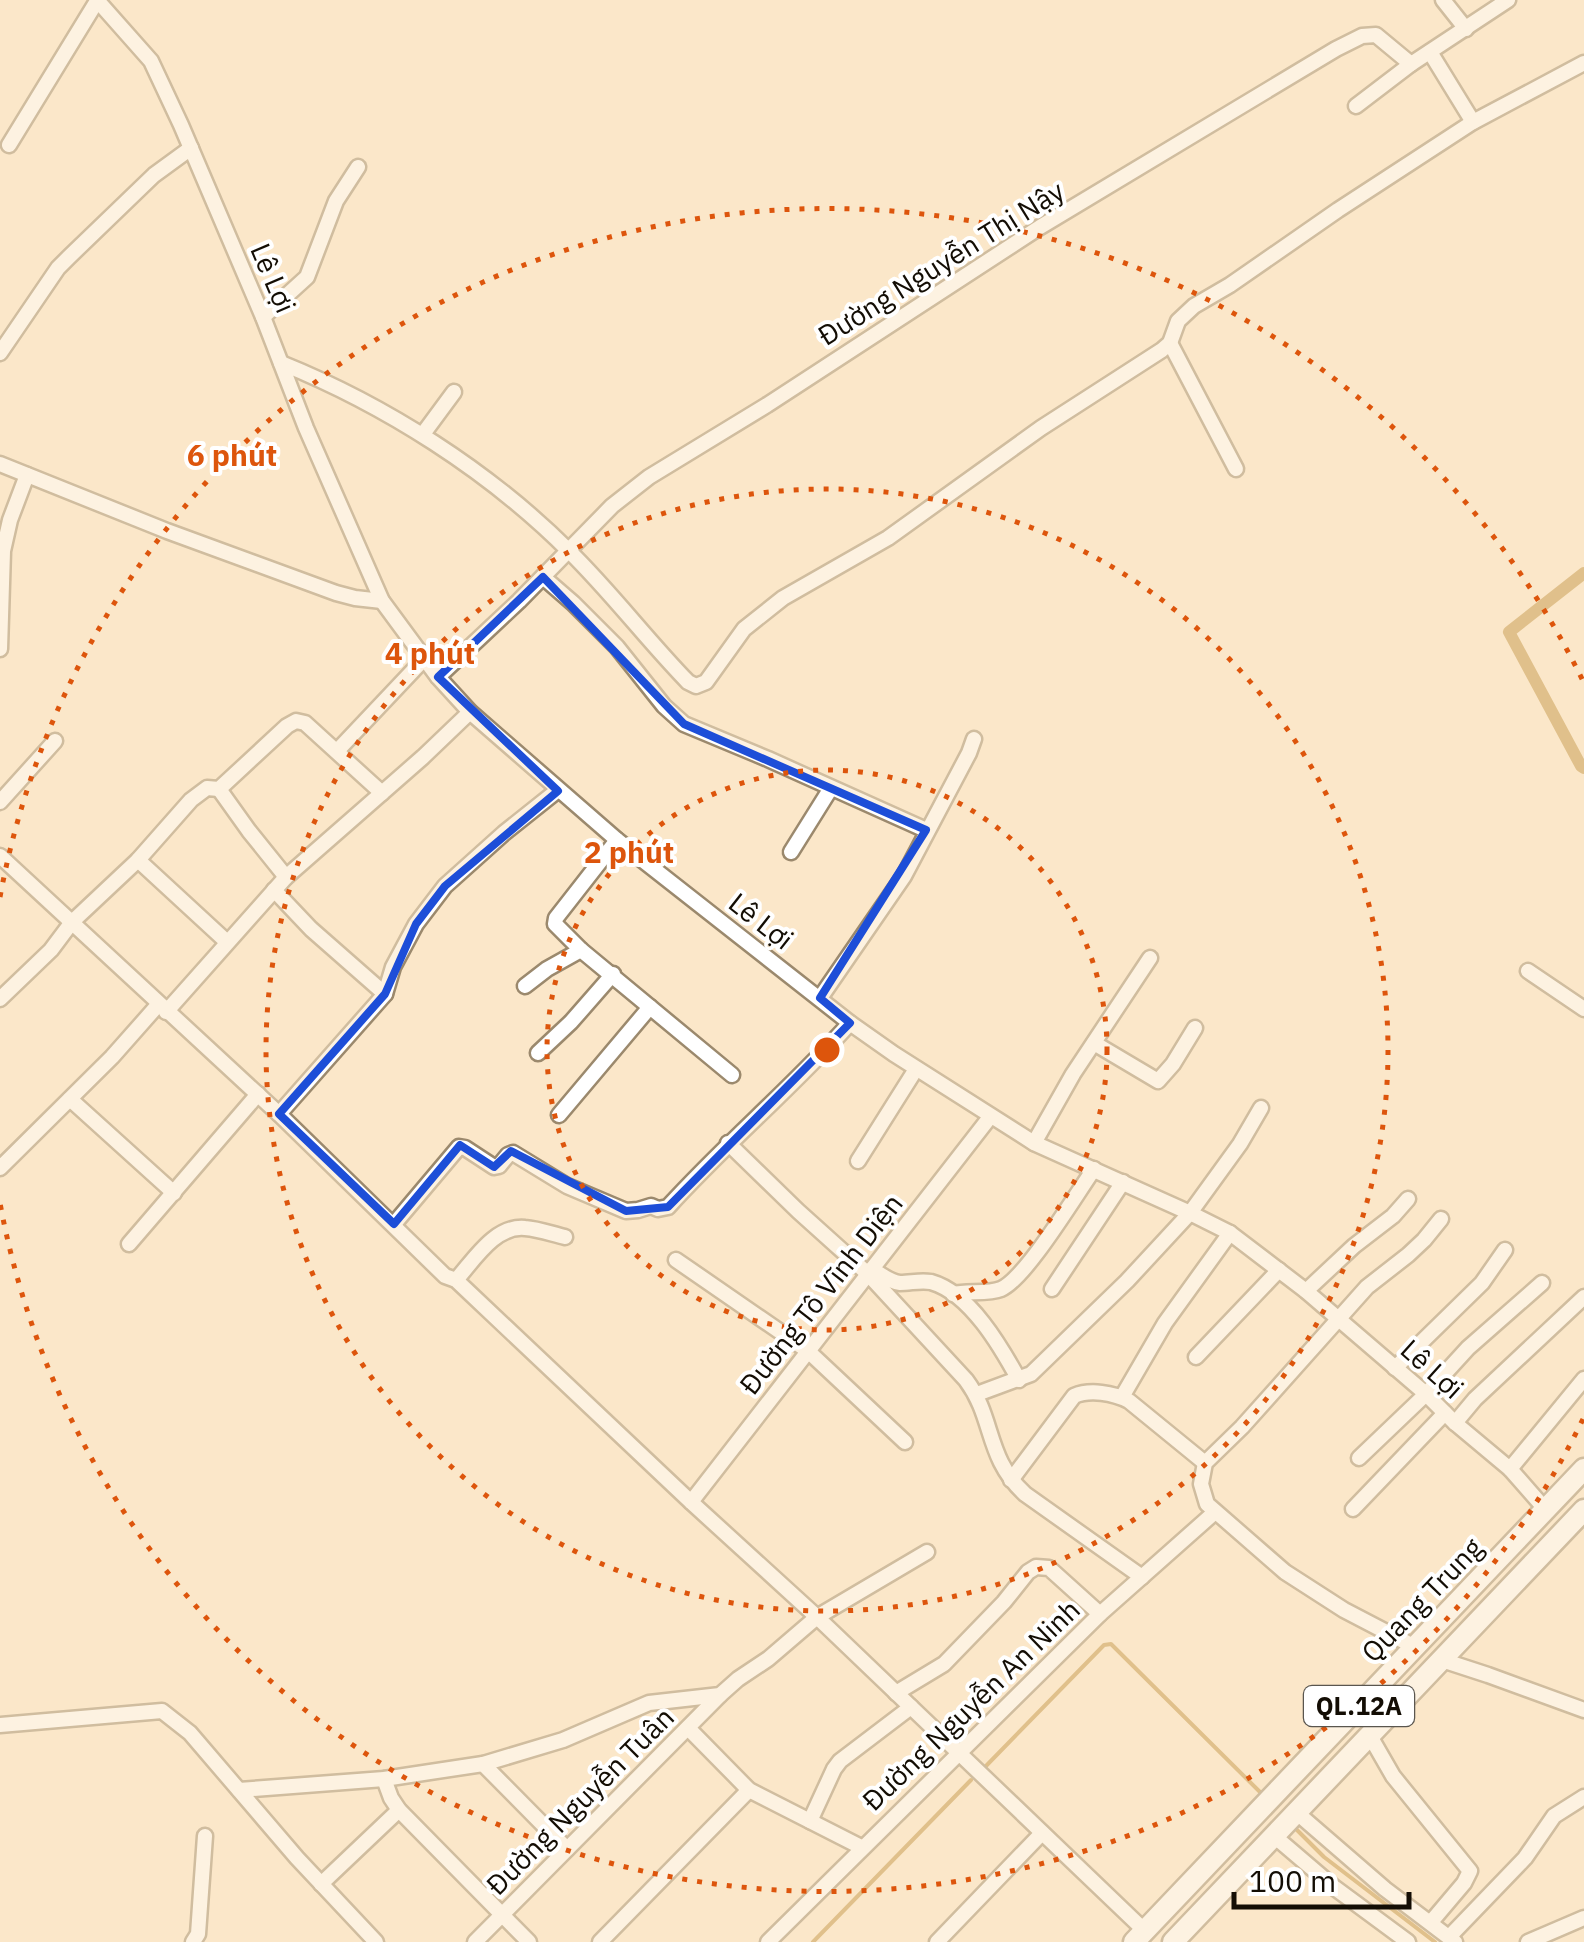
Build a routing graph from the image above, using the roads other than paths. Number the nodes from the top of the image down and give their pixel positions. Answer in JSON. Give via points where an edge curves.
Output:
{"nodes":[{"id":1,"x":97,"y":0,"type":"edge"},
{"id":2,"x":1443,"y":0,"type":"edge"},
{"id":3,"x":1508,"y":0,"type":"edge"},
{"id":4,"x":1466,"y":29,"type":"junction"},
{"id":5,"x":1430,"y":52,"type":"junction"},
{"id":6,"x":1584,"y":63,"type":"edge"},
{"id":7,"x":1412,"y":64,"type":"junction"},
{"id":8,"x":1356,"y":106,"type":"dead end"},
{"id":9,"x":1473,"y":122,"type":"junction"},
{"id":10,"x":9,"y":144,"type":"dead end"},
{"id":11,"x":191,"y":148,"type":"junction"},
{"id":12,"x":358,"y":166,"type":"dead end"},
{"id":13,"x":263,"y":317,"type":"junction"},
{"id":14,"x":1170,"y":343,"type":"junction"},
{"id":15,"x":0,"y":353,"type":"edge"},
{"id":16,"x":281,"y":363,"type":"junction"},
{"id":17,"x":454,"y":392,"type":"dead end"},
{"id":18,"x":423,"y":434,"type":"junction"},
{"id":19,"x":0,"y":464,"type":"edge"},
{"id":20,"x":1236,"y":469,"type":"dead end"},
{"id":21,"x":27,"y":475,"type":"junction"},
{"id":22,"x":568,"y":550,"type":"junction"},
{"id":23,"x":1,"y":551,"type":"edge"},
{"id":24,"x":544,"y":577,"type":"junction"},
{"id":25,"x":382,"y":600,"type":"junction"},
{"id":26,"x":0,"y":648,"type":"edge"},
{"id":27,"x":424,"y":659,"type":"junction"},
{"id":28,"x":438,"y":677,"type":"junction"},
{"id":29,"x":470,"y":712,"type":"junction"},
{"id":30,"x":974,"y":738,"type":"dead end"},
{"id":31,"x":55,"y":741,"type":"dead end"},
{"id":32,"x":337,"y":750,"type":"junction"},
{"id":33,"x":831,"y":788,"type":"junction"},
{"id":34,"x":218,"y":789,"type":"junction"},
{"id":35,"x":558,"y":790,"type":"junction"},
{"id":36,"x":382,"y":793,"type":"junction"},
{"id":37,"x":0,"y":802,"type":"edge"},
{"id":38,"x":926,"y":830,"type":"junction"},
{"id":39,"x":617,"y":840,"type":"junction"},
{"id":40,"x":790,"y":852,"type":"dead end"},
{"id":41,"x":0,"y":856,"type":"edge"},
{"id":42,"x":138,"y":860,"type":"junction"},
{"id":43,"x":286,"y":877,"type":"junction"},
{"id":44,"x":274,"y":890,"type":"junction"},
{"id":45,"x":72,"y":922,"type":"junction"},
{"id":46,"x":227,"y":942,"type":"junction"},
{"id":47,"x":581,"y":950,"type":"junction"},
{"id":48,"x":1150,"y":958,"type":"dead end"},
{"id":49,"x":1528,"y":971,"type":"dead end"},
{"id":50,"x":613,"y":974,"type":"junction"},
{"id":51,"x":526,"y":986,"type":"dead end"},
{"id":52,"x":385,"y":994,"type":"junction"},
{"id":53,"x":820,"y":998,"type":"junction"},
{"id":54,"x":0,"y":999,"type":"edge"},
{"id":55,"x":650,"y":1007,"type":"junction"},
{"id":56,"x":162,"y":1008,"type":"junction"},
{"id":57,"x":1584,"y":1009,"type":"edge"},
{"id":58,"x":850,"y":1023,"type":"junction"},
{"id":59,"x":1196,"y":1028,"type":"dead end"},
{"id":60,"x":1094,"y":1043,"type":"junction"},
{"id":61,"x":538,"y":1052,"type":"dead end"},
{"id":62,"x":916,"y":1069,"type":"junction"},
{"id":63,"x":732,"y":1075,"type":"dead end"},
{"id":64,"x":258,"y":1094,"type":"junction"},
{"id":65,"x":70,"y":1099,"type":"junction"},
{"id":66,"x":1261,"y":1108,"type":"dead end"},
{"id":67,"x":278,"y":1114,"type":"junction"},
{"id":68,"x":559,"y":1115,"type":"dead end"},
{"id":69,"x":990,"y":1117,"type":"junction"},
{"id":70,"x":728,"y":1143,"type":"junction"},
{"id":71,"x":1034,"y":1143,"type":"junction"},
{"id":72,"x":858,"y":1161,"type":"dead end"},
{"id":73,"x":0,"y":1168,"type":"edge"},
{"id":74,"x":1094,"y":1170,"type":"junction"},
{"id":75,"x":1122,"y":1182,"type":"junction"},
{"id":76,"x":174,"y":1193,"type":"junction"},
{"id":77,"x":1408,"y":1199,"type":"dead end"},
{"id":78,"x":1190,"y":1213,"type":"junction"},
{"id":79,"x":1441,"y":1218,"type":"dead end"},
{"id":80,"x":394,"y":1224,"type":"junction"},
{"id":81,"x":1230,"y":1233,"type":"junction"},
{"id":82,"x":566,"y":1237,"type":"dead end"},
{"id":83,"x":129,"y":1244,"type":"dead end"},
{"id":84,"x":1505,"y":1250,"type":"dead end"},
{"id":85,"x":676,"y":1260,"type":"dead end"},
{"id":86,"x":1279,"y":1270,"type":"junction"},
{"id":87,"x":870,"y":1271,"type":"junction"},
{"id":88,"x":456,"y":1280,"type":"junction"},
{"id":89,"x":1542,"y":1283,"type":"dead end"},
{"id":90,"x":1052,"y":1289,"type":"dead end"},
{"id":91,"x":1306,"y":1291,"type":"junction"},
{"id":92,"x":953,"y":1294,"type":"junction"},
{"id":93,"x":1584,"y":1297,"type":"edge"},
{"id":94,"x":1338,"y":1318,"type":"junction"},
{"id":95,"x":808,"y":1351,"type":"junction"},
{"id":96,"x":1196,"y":1357,"type":"dead end"},
{"id":97,"x":1395,"y":1368,"type":"junction"},
{"id":98,"x":1584,"y":1379,"type":"edge"},
{"id":99,"x":1019,"y":1380,"type":"junction"},
{"id":100,"x":977,"y":1394,"type":"junction"},
{"id":101,"x":1426,"y":1394,"type":"junction"},
{"id":102,"x":1122,"y":1397,"type":"junction"},
{"id":103,"x":1450,"y":1418,"type":"junction"},
{"id":104,"x":904,"y":1442,"type":"dead end"},
{"id":105,"x":1359,"y":1458,"type":"dead end"},
{"id":106,"x":1205,"y":1463,"type":"junction"},
{"id":107,"x":1510,"y":1469,"type":"junction"},
{"id":108,"x":1584,"y":1469,"type":"edge"},
{"id":109,"x":1011,"y":1480,"type":"junction"},
{"id":110,"x":691,"y":1502,"type":"junction"},
{"id":111,"x":1353,"y":1509,"type":"dead end"},
{"id":112,"x":1546,"y":1510,"type":"junction"},
{"id":113,"x":1584,"y":1510,"type":"edge"},
{"id":114,"x":1215,"y":1512,"type":"junction"},
{"id":115,"x":1575,"y":1531,"type":"edge"},
{"id":116,"x":927,"y":1552,"type":"dead end"},
{"id":117,"x":1142,"y":1577,"type":"junction"},
{"id":118,"x":1100,"y":1614,"type":"junction"},
{"id":119,"x":817,"y":1617,"type":"junction"},
{"id":120,"x":1415,"y":1647,"type":"junction"},
{"id":121,"x":1442,"y":1660,"type":"junction"},
{"id":122,"x":896,"y":1693,"type":"junction"},
{"id":123,"x":720,"y":1695,"type":"junction"},
{"id":124,"x":911,"y":1707,"type":"junction"},
{"id":125,"x":1584,"y":1710,"type":"edge"},
{"id":126,"x":1350,"y":1716,"type":"junction"},
{"id":127,"x":0,"y":1725,"type":"edge"},
{"id":128,"x":688,"y":1728,"type":"junction"},
{"id":129,"x":1370,"y":1736,"type":"junction"},
{"id":130,"x":958,"y":1753,"type":"junction"},
{"id":131,"x":483,"y":1764,"type":"junction"},
{"id":132,"x":1295,"y":1772,"type":"junction"},
{"id":133,"x":384,"y":1779,"type":"junction"},
{"id":134,"x":239,"y":1790,"type":"junction"},
{"id":135,"x":749,"y":1790,"type":"junction"},
{"id":136,"x":1315,"y":1792,"type":"junction"},
{"id":137,"x":1584,"y":1797,"type":"edge"},
{"id":138,"x":399,"y":1810,"type":"junction"},
{"id":139,"x":1296,"y":1812,"type":"junction"},
{"id":140,"x":810,"y":1821,"type":"junction"},
{"id":141,"x":1245,"y":1824,"type":"junction"},
{"id":142,"x":1042,"y":1833,"type":"junction"},
{"id":143,"x":206,"y":1836,"type":"dead end"},
{"id":144,"x":1269,"y":1840,"type":"junction"},
{"id":145,"x":862,"y":1847,"type":"junction"},
{"id":146,"x":568,"y":1849,"type":"junction"},
{"id":147,"x":320,"y":1884,"type":"junction"},
{"id":148,"x":501,"y":1916,"type":"junction"},
{"id":149,"x":1584,"y":1918,"type":"edge"},
{"id":150,"x":1432,"y":1922,"type":"junction"},
{"id":151,"x":1145,"y":1938,"type":"edge"},
{"id":152,"x":1452,"y":1940,"type":"edge"},
{"id":153,"x":194,"y":1942,"type":"edge"},
{"id":154,"x":376,"y":1942,"type":"edge"},
{"id":155,"x":475,"y":1942,"type":"edge"},
{"id":156,"x":528,"y":1942,"type":"edge"},
{"id":157,"x":600,"y":1942,"type":"edge"},
{"id":158,"x":768,"y":1942,"type":"edge"},
{"id":159,"x":937,"y":1942,"type":"edge"},
{"id":160,"x":1173,"y":1942,"type":"edge"},
{"id":161,"x":1408,"y":1942,"type":"edge"},
{"id":162,"x":1528,"y":1942,"type":"edge"}],
"edges":[{"from":1,"to":10,"type":"street"},
{"from":1,"to":11,"type":"street","name":"Lê Lợi","via":[[151,62]]},
{"from":2,"to":4,"type":"street"},
{"from":3,"to":4,"type":"street"},
{"from":4,"to":5,"type":"street"},
{"from":5,"to":7,"type":"street"},
{"from":5,"to":9,"type":"street"},
{"from":6,"to":9,"type":"street"},
{"from":7,"to":8,"type":"street"},
{"from":7,"to":22,"type":"street","name":"Đường Nguyễn Thị Nậy","via":[[1371,34],[1296,72],[650,477]]},
{"from":9,"to":14,"type":"street","via":[[1194,306],[1178,321]]},
{"from":11,"to":13,"type":"street","name":"Lê Lợi"},
{"from":11,"to":15,"type":"street","via":[[58,268]]},
{"from":12,"to":13,"type":"street","via":[[306,276]]},
{"from":13,"to":16,"type":"street","name":"Lê Lợi"},
{"from":14,"to":20,"type":"street"},
{"from":14,"to":22,"type":"street","via":[[888,538],[759,615],[702,685],[688,682]]},
{"from":16,"to":18,"type":"street"},
{"from":16,"to":25,"type":"street","name":"Lê Lợi"},
{"from":17,"to":18,"type":"street"},
{"from":18,"to":22,"type":"street"},
{"from":19,"to":21,"type":"street"},
{"from":21,"to":23,"type":"street"},
{"from":21,"to":25,"type":"street","via":[[336,592]]},
{"from":22,"to":24,"type":"street","name":"Đường Nguyễn Thị Nậy"},
{"from":23,"to":26,"type":"street"},
{"from":24,"to":28,"type":"street","name":"Đường Nguyễn Thị Nậy"},
{"from":24,"to":33,"type":"street","via":[[684,724]]},
{"from":25,"to":27,"type":"street","name":"Lê Lợi"},
{"from":27,"to":28,"type":"street","name":"Lê Lợi"},
{"from":27,"to":32,"type":"street"},
{"from":28,"to":29,"type":"street","name":"Lê Lợi"},
{"from":29,"to":35,"type":"street","name":"Lê Lợi"},
{"from":29,"to":36,"type":"street"},
{"from":30,"to":38,"type":"street"},
{"from":31,"to":37,"type":"street"},
{"from":32,"to":34,"type":"street","via":[[296,721]]},
{"from":32,"to":36,"type":"street"},
{"from":33,"to":38,"type":"street"},
{"from":33,"to":40,"type":"street"},
{"from":34,"to":42,"type":"street","via":[[191,800]]},
{"from":34,"to":43,"type":"street"},
{"from":35,"to":39,"type":"street","name":"Lê Lợi"},
{"from":35,"to":52,"type":"street","via":[[444,886],[408,938]]},
{"from":36,"to":43,"type":"street"},
{"from":38,"to":53,"type":"street","via":[[890,897]]},
{"from":39,"to":47,"type":"street","via":[[554,921]]},
{"from":39,"to":53,"type":"street","name":"Lê Lợi"},
{"from":41,"to":45,"type":"street"},
{"from":42,"to":45,"type":"street"},
{"from":42,"to":46,"type":"street"},
{"from":43,"to":44,"type":"street"},
{"from":44,"to":46,"type":"street"},
{"from":44,"to":52,"type":"street"},
{"from":45,"to":54,"type":"street"},
{"from":45,"to":56,"type":"street"},
{"from":46,"to":56,"type":"street"},
{"from":47,"to":50,"type":"street"},
{"from":47,"to":51,"type":"street"},
{"from":48,"to":60,"type":"street"},
{"from":49,"to":57,"type":"street"},
{"from":50,"to":55,"type":"street"},
{"from":50,"to":61,"type":"street"},
{"from":52,"to":67,"type":"street"},
{"from":53,"to":58,"type":"street","name":"Lê Lợi"},
{"from":55,"to":63,"type":"street"},
{"from":55,"to":68,"type":"street"},
{"from":56,"to":64,"type":"street"},
{"from":56,"to":65,"type":"street"},
{"from":58,"to":62,"type":"street","name":"Lê Lợi"},
{"from":58,"to":70,"type":"street"},
{"from":59,"to":60,"type":"street","via":[[1158,1080]]},
{"from":60,"to":71,"type":"street"},
{"from":62,"to":69,"type":"street","name":"Lê Lợi"},
{"from":62,"to":72,"type":"street"},
{"from":64,"to":67,"type":"street"},
{"from":64,"to":76,"type":"street"},
{"from":65,"to":73,"type":"street"},
{"from":65,"to":76,"type":"street"},
{"from":66,"to":78,"type":"street"},
{"from":67,"to":80,"type":"street"},
{"from":69,"to":71,"type":"street","name":"Lê Lợi"},
{"from":69,"to":87,"type":"street","name":"Đường Tô Vĩnh Diện"},
{"from":70,"to":80,"type":"street","via":[[668,1207],[632,1212],[567,1186],[513,1153],[494,1167],[458,1147]]},
{"from":70,"to":87,"type":"street"},
{"from":71,"to":74,"type":"street","name":"Lê Lợi"},
{"from":74,"to":75,"type":"street","name":"Lê Lợi"},
{"from":74,"to":92,"type":"street","via":[[1011,1282]]},
{"from":75,"to":78,"type":"street","name":"Lê Lợi"},
{"from":75,"to":90,"type":"street"},
{"from":76,"to":83,"type":"street"},
{"from":77,"to":91,"type":"street"},
{"from":78,"to":81,"type":"street","name":"Lê Lợi"},
{"from":78,"to":99,"type":"street","via":[[1043,1364]]},
{"from":79,"to":94,"type":"street"},
{"from":80,"to":88,"type":"street"},
{"from":81,"to":86,"type":"street","name":"Lê Lợi"},
{"from":81,"to":102,"type":"street"},
{"from":82,"to":88,"type":"street","via":[[529,1228],[503,1232]]},
{"from":84,"to":97,"type":"street","via":[[1482,1283]]},
{"from":85,"to":95,"type":"street"},
{"from":86,"to":91,"type":"street","name":"Lê Lợi"},
{"from":86,"to":96,"type":"street"},
{"from":87,"to":92,"type":"street","via":[[900,1282],[928,1281]]},
{"from":87,"to":95,"type":"street","name":"Đường Tô Vĩnh Diện"},
{"from":87,"to":100,"type":"street"},
{"from":88,"to":110,"type":"street"},
{"from":89,"to":101,"type":"street"},
{"from":91,"to":94,"type":"street","name":"Lê Lợi"},
{"from":92,"to":99,"type":"street","via":[[984,1324]]},
{"from":93,"to":103,"type":"street"},
{"from":94,"to":97,"type":"street","name":"Lê Lợi"},
{"from":94,"to":106,"type":"street"},
{"from":95,"to":104,"type":"street"},
{"from":95,"to":110,"type":"street","name":"Đường Tô Vĩnh Diện"},
{"from":97,"to":101,"type":"street","name":"Lê Lợi"},
{"from":98,"to":107,"type":"street"},
{"from":99,"to":100,"type":"street"},
{"from":100,"to":109,"type":"street"},
{"from":101,"to":103,"type":"street","name":"Lê Lợi"},
{"from":101,"to":105,"type":"street"},
{"from":102,"to":106,"type":"street"},
{"from":102,"to":109,"type":"street","via":[[1074,1396]]},
{"from":103,"to":107,"type":"street","name":"Lê Lợi"},
{"from":103,"to":111,"type":"street"},
{"from":106,"to":114,"type":"street","via":[[1202,1492]]},
{"from":107,"to":112,"type":"street","name":"Lê Lợi"},
{"from":108,"to":112,"type":"highway","name":"Quang Trung","number":"QL.12A"},
{"from":109,"to":117,"type":"street"},
{"from":110,"to":119,"type":"street"},
{"from":112,"to":115,"type":"highway"},
{"from":112,"to":120,"type":"highway","name":"Quang Trung","number":"QL.12A"},
{"from":113,"to":115,"type":"highway","name":"Quang Trung","number":"QL.12A"},
{"from":114,"to":117,"type":"street","name":"Đường Nguyễn An Ninh"},
{"from":114,"to":120,"type":"street","via":[[1308,1589]]},
{"from":115,"to":121,"type":"highway","name":"Quang Trung","number":"QL.12A"},
{"from":116,"to":119,"type":"street","name":"Đường Nguyễn Tuân"},
{"from":117,"to":118,"type":"street","name":"Đường Nguyễn An Ninh"},
{"from":118,"to":122,"type":"street","via":[[1049,1568],[1036,1567],[944,1664]]},
{"from":118,"to":130,"type":"street","name":"Đường Nguyễn An Ninh"},
{"from":119,"to":122,"type":"street"},
{"from":119,"to":123,"type":"street","name":"Đường Nguyễn Tuân"},
{"from":120,"to":126,"type":"highway","name":"Quang Trung","number":"QL.12A"},
{"from":121,"to":125,"type":"street"},
{"from":121,"to":129,"type":"highway","name":"Quang Trung","number":"QL.12A"},
{"from":122,"to":124,"type":"street"},
{"from":123,"to":128,"type":"street","name":"Đường Nguyễn Tuân"},
{"from":123,"to":131,"type":"street","via":[[649,1703],[563,1740]]},
{"from":124,"to":130,"type":"street"},
{"from":124,"to":140,"type":"street","via":[[840,1762]]},
{"from":126,"to":129,"type":"highway"},
{"from":126,"to":132,"type":"highway","name":"Quang Trung","number":"QL.12A"},
{"from":127,"to":134,"type":"street","via":[[162,1711]]},
{"from":128,"to":135,"type":"street"},
{"from":128,"to":146,"type":"street","name":"Đường Nguyễn Tuân"},
{"from":129,"to":136,"type":"highway","name":"Quang Trung","number":"QL.12A"},
{"from":129,"to":150,"type":"street","via":[[1393,1776],[1470,1870]]},
{"from":130,"to":142,"type":"street"},
{"from":130,"to":145,"type":"street","name":"Đường Nguyễn An Ninh"},
{"from":131,"to":133,"type":"street"},
{"from":131,"to":146,"type":"street"},
{"from":132,"to":136,"type":"highway"},
{"from":132,"to":141,"type":"highway","name":"Quang Trung","number":"QL.12A"},
{"from":133,"to":134,"type":"street"},
{"from":133,"to":138,"type":"street"},
{"from":134,"to":147,"type":"street"},
{"from":135,"to":140,"type":"street"},
{"from":135,"to":157,"type":"street"},
{"from":136,"to":139,"type":"highway","name":"Quang Trung","number":"QL.12A"},
{"from":137,"to":152,"type":"street","via":[[1554,1816]]},
{"from":138,"to":147,"type":"street"},
{"from":138,"to":148,"type":"street"},
{"from":139,"to":144,"type":"highway","name":"Quang Trung","number":"QL.12A"},
{"from":139,"to":150,"type":"street"},
{"from":140,"to":145,"type":"street"},
{"from":141,"to":144,"type":"highway"},
{"from":141,"to":151,"type":"highway","name":"Quang Trung","number":"QL.12A"},
{"from":142,"to":151,"type":"street"},
{"from":142,"to":159,"type":"street"},
{"from":143,"to":153,"type":"street"},
{"from":144,"to":160,"type":"highway","name":"Quang Trung","number":"QL.12A"},
{"from":144,"to":161,"type":"street"},
{"from":145,"to":158,"type":"street","name":"Đường Nguyễn An Ninh"},
{"from":146,"to":148,"type":"street","name":"Đường Nguyễn Tuân"},
{"from":147,"to":154,"type":"street"},
{"from":148,"to":155,"type":"street","name":"Đường Nguyễn Tuân"},
{"from":148,"to":156,"type":"street"},
{"from":149,"to":162,"type":"street"},
{"from":150,"to":152,"type":"street"}]}
